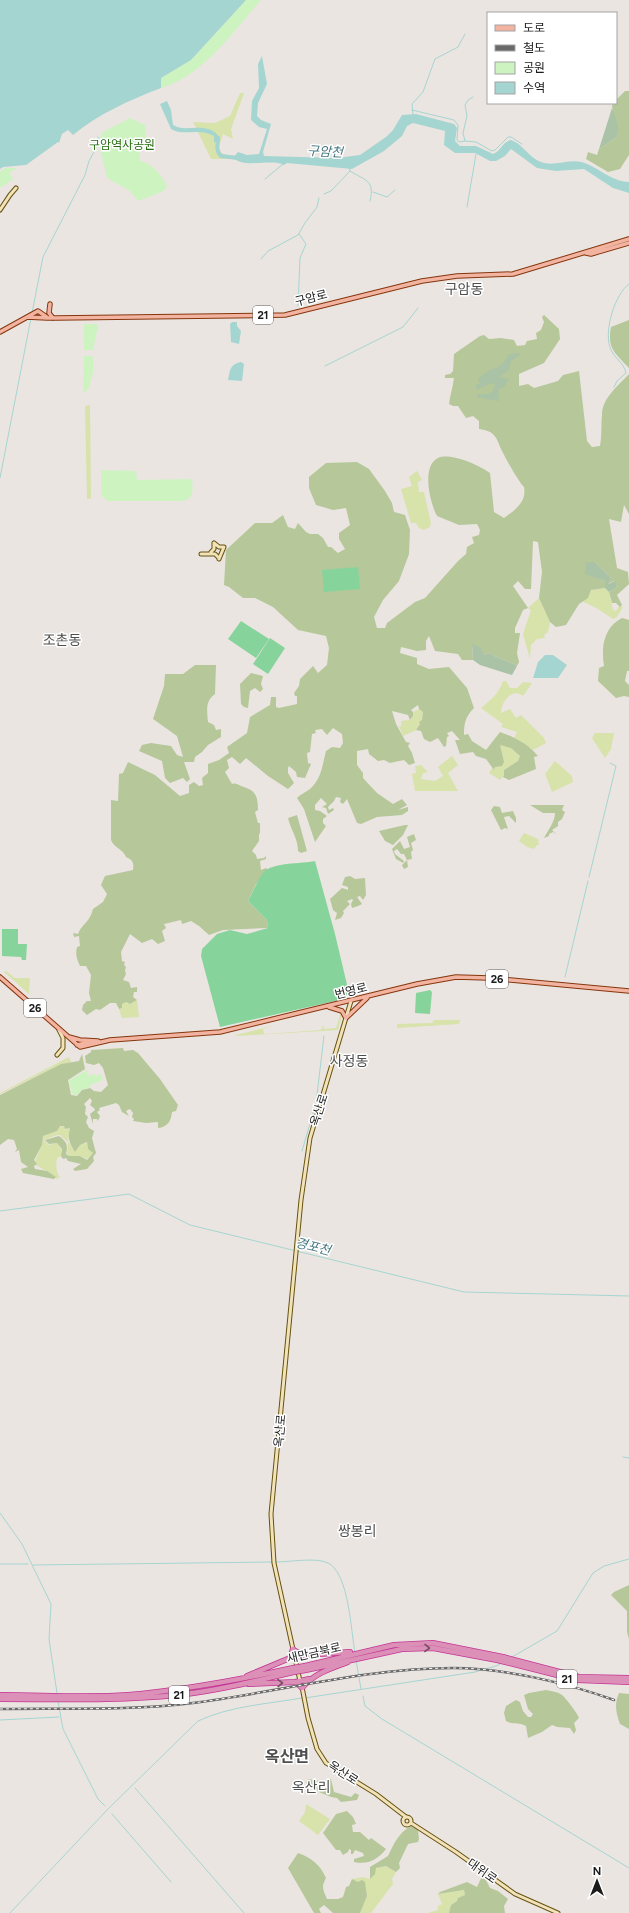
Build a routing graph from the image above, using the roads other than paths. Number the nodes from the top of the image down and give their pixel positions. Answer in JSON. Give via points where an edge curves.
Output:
{"nodes":[{"id":1,"x":16,"y":188,"type":"dead end"},
{"id":2,"x":0,"y":210,"type":"edge"},
{"id":3,"x":629,"y":239,"type":"edge"},
{"id":4,"x":629,"y":243,"type":"edge"},
{"id":5,"x":585,"y":253,"type":"junction"},
{"id":6,"x":50,"y":304,"type":"dead end"},
{"id":7,"x":26,"y":317,"type":"junction"},
{"id":8,"x":51,"y":318,"type":"junction"},
{"id":9,"x":0,"y":332,"type":"edge"},
{"id":10,"x":211,"y":552,"type":"dead end"},
{"id":11,"x":201,"y":554,"type":"dead end"},
{"id":12,"x":0,"y":977,"type":"edge"},
{"id":13,"x":629,"y":991,"type":"edge"},
{"id":14,"x":367,"y":997,"type":"junction"},
{"id":15,"x":351,"y":1001,"type":"junction"},
{"id":16,"x":327,"y":1007,"type":"junction"},
{"id":17,"x":346,"y":1018,"type":"junction"},
{"id":18,"x":59,"y":1030,"type":"junction"},
{"id":19,"x":66,"y":1036,"type":"junction"},
{"id":20,"x":110,"y":1040,"type":"junction"},
{"id":21,"x":97,"y":1041,"type":"junction"},
{"id":22,"x":79,"y":1046,"type":"junction"},
{"id":23,"x":57,"y":1055,"type":"dead end"},
{"id":24,"x":293,"y":1650,"type":"junction"},
{"id":25,"x":304,"y":1655,"type":"junction"},
{"id":26,"x":360,"y":1655,"type":"junction"},
{"id":27,"x":352,"y":1656,"type":"junction"},
{"id":28,"x":294,"y":1659,"type":"junction"},
{"id":29,"x":294,"y":1670,"type":"junction"},
{"id":30,"x":629,"y":1678,"type":"edge"},
{"id":31,"x":309,"y":1679,"type":"junction"},
{"id":32,"x":236,"y":1680,"type":"junction"},
{"id":33,"x":298,"y":1682,"type":"junction"},
{"id":34,"x":629,"y":1682,"type":"edge"},
{"id":35,"x":302,"y":1688,"type":"junction"},
{"id":36,"x":214,"y":1689,"type":"junction"},
{"id":37,"x":0,"y":1695,"type":"edge"},
{"id":38,"x":54,"y":1697,"type":"junction"},
{"id":39,"x":62,"y":1697,"type":"junction"},
{"id":40,"x":0,"y":1699,"type":"edge"},
{"id":41,"x":406,"y":1817,"type":"junction"},
{"id":42,"x":411,"y":1823,"type":"junction"},
{"id":43,"x":558,"y":1913,"type":"edge"}],
"edges":[{"from":1,"to":2,"type":"main road"},
{"from":3,"to":5,"type":"main road","name":"구암로","number":"21"},
{"from":4,"to":5,"type":"main road","name":"구암로","number":"21","via":[[591,254]]},
{"from":5,"to":8,"type":"main road","name":"구암로","number":"21","via":[[513,274],[457,276],[422,281],[285,315]]},
{"from":6,"to":8,"type":"main road","via":[[48,311]]},
{"from":7,"to":8,"type":"main road","name":"구암로"},
{"from":7,"to":8,"type":"main road","via":[[37,311]]},
{"from":7,"to":9,"type":"main road"},
{"from":10,"to":11,"type":"main road","via":[[214,543],[224,547],[219,558],[215,554]]},
{"from":12,"to":18,"type":"main road","number":"26"},
{"from":13,"to":14,"type":"main road","name":"번영로","number":"26","via":[[456,977]]},
{"from":14,"to":15,"type":"main road","name":"번영로","number":"26"},
{"from":14,"to":17,"type":"main road"},
{"from":15,"to":16,"type":"main road","name":"번영로","number":"26"},
{"from":15,"to":17,"type":"main road","name":"옥산로"},
{"from":16,"to":17,"type":"main road","via":[[342,1011]]},
{"from":16,"to":20,"type":"main road","name":"번영로","number":"26","via":[[220,1032]]},
{"from":17,"to":24,"type":"main road","name":"옥산로","via":[[310,1138],[301,1200],[271,1514],[273,1561]]},
{"from":18,"to":19,"type":"main road","number":"26"},
{"from":18,"to":23,"type":"main road","via":[[63,1038],[63,1048]]},
{"from":19,"to":21,"type":"main road"},
{"from":19,"to":22,"type":"main road","number":"26"},
{"from":20,"to":21,"type":"main road"},
{"from":20,"to":22,"type":"main road","name":"번영로","number":"26"},
{"from":21,"to":22,"type":"main road"},
{"from":24,"to":25,"type":"highway"},
{"from":24,"to":28,"type":"highway"},
{"from":25,"to":27,"type":"highway"},
{"from":25,"to":28,"type":"highway"},
{"from":26,"to":27,"type":"highway"},
{"from":26,"to":27,"type":"highway"},
{"from":26,"to":30,"type":"highway","number":"21","via":[[394,1645],[443,1644],[579,1677]]},
{"from":26,"to":34,"type":"highway","number":"21","one_way":true,"via":[[433,1648],[497,1660],[577,1680]]},
{"from":27,"to":29,"type":"highway","name":"새만금북로","number":"21","bridge":true},
{"from":27,"to":31,"type":"highway"},
{"from":28,"to":32,"type":"highway"},
{"from":28,"to":33,"type":"main road"},
{"from":29,"to":32,"type":"highway","name":"새만금북로","number":"21"},
{"from":29,"to":36,"type":"highway","name":"새만금북로","number":"21"},
{"from":31,"to":33,"type":"highway"},
{"from":31,"to":35,"type":"highway"},
{"from":32,"to":39,"type":"highway","name":"새만금북로","number":"21","via":[[126,1695]]},
{"from":33,"to":35,"type":"highway"},
{"from":36,"to":33,"type":"highway","one_way":true,"via":[[249,1684]]},
{"from":35,"to":41,"type":"main road","name":"옥산로","via":[[317,1749],[326,1763],[376,1794]]},
{"from":36,"to":39,"type":"highway","name":"새만금북로","number":"21","via":[[130,1699]]},
{"from":37,"to":38,"type":"highway","name":"새만금북로","number":"21"},
{"from":38,"to":39,"type":"highway","name":"새만금북로","number":"21"},
{"from":38,"to":40,"type":"highway","name":"새만금북로","number":"21"},
{"from":41,"to":42,"type":"main road","via":[[410,1818]]},
{"from":41,"to":42,"type":"main road","via":[[405,1824]]},
{"from":42,"to":43,"type":"main road","name":"대위로","via":[[515,1894]]}]}
